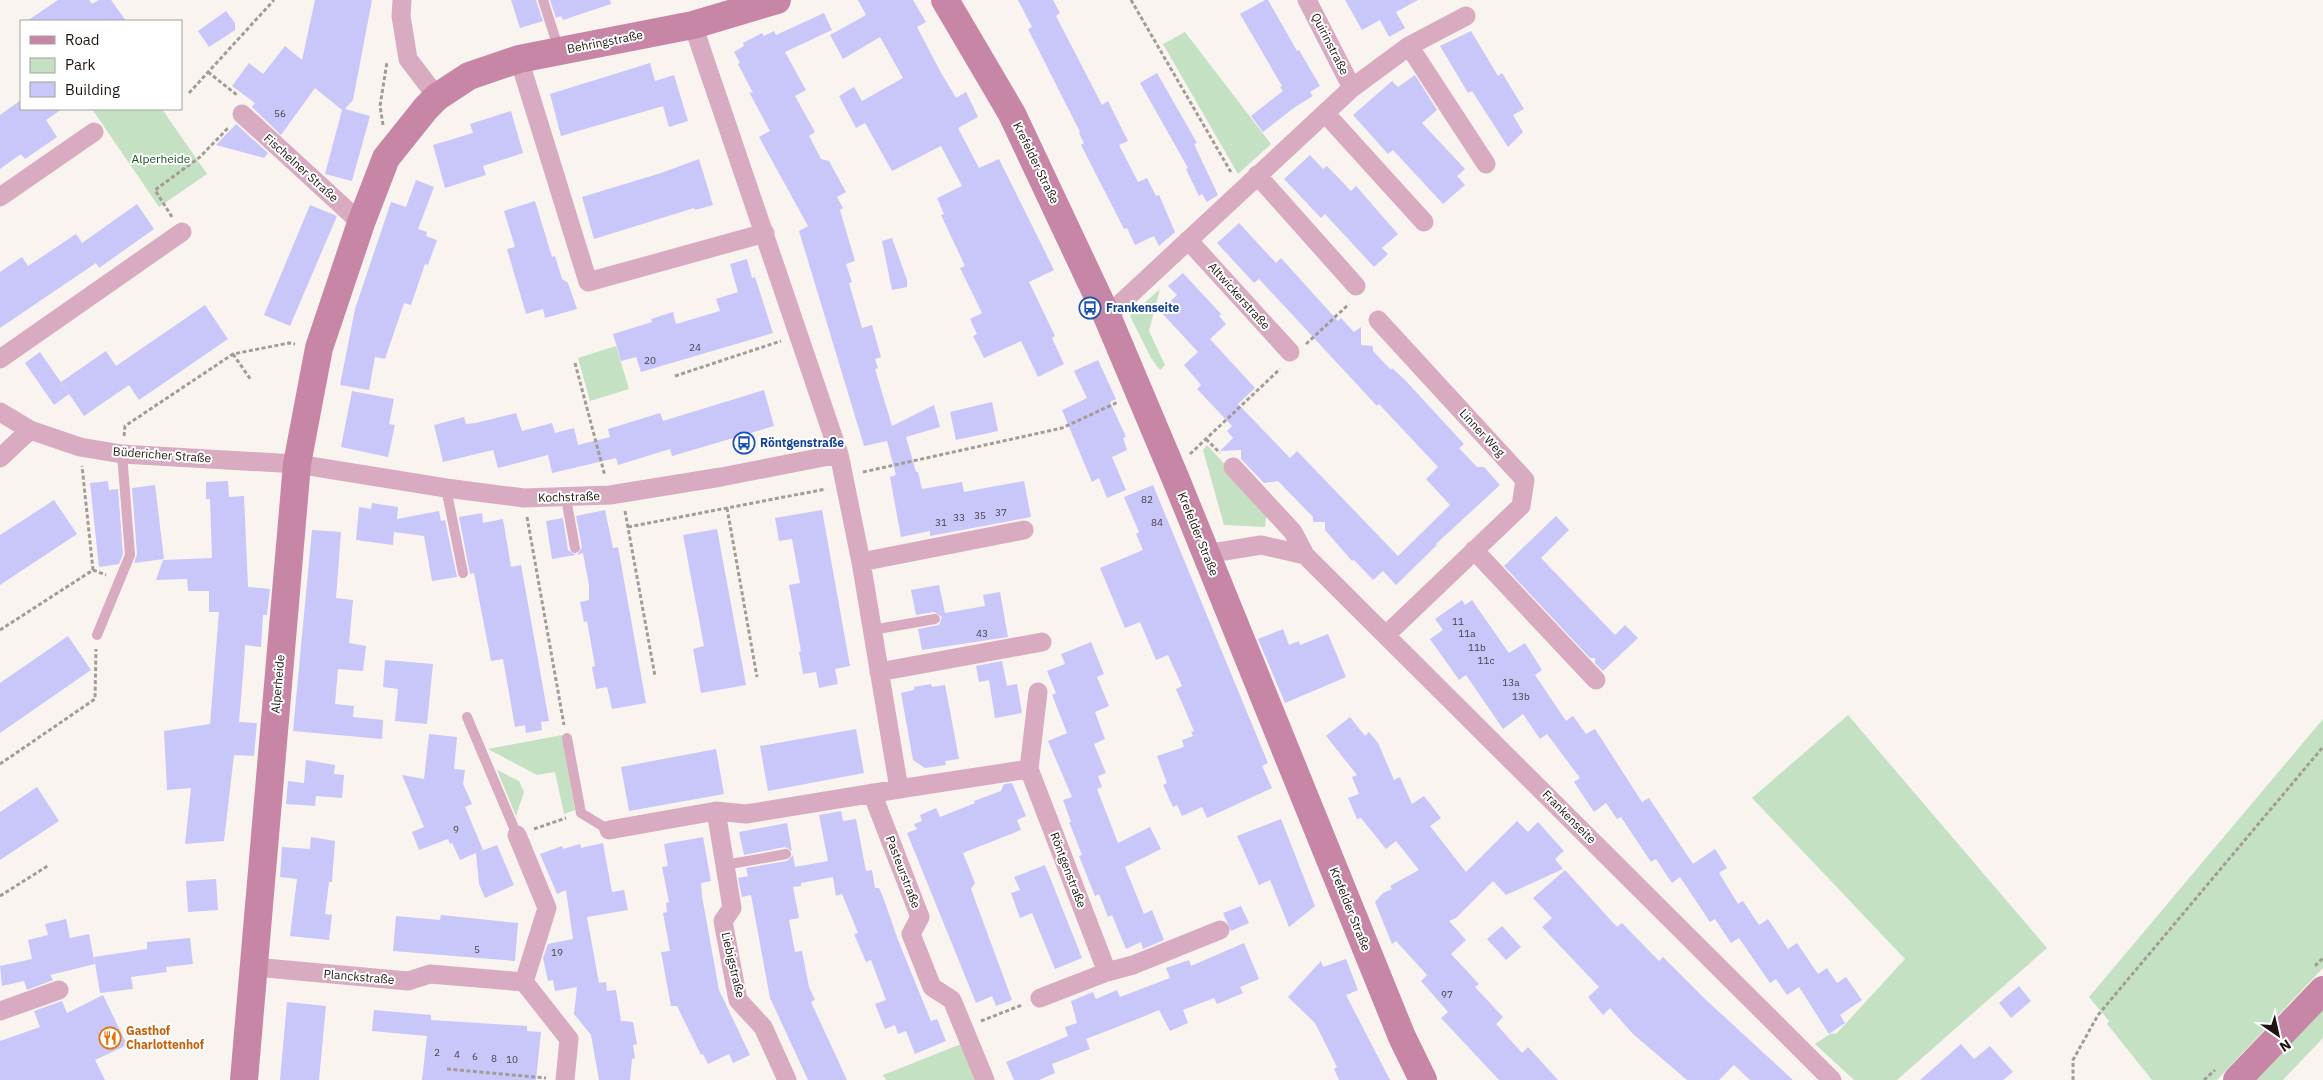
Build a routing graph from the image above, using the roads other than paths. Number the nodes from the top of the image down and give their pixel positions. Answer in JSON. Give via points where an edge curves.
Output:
{"nodes":[{"id":1,"x":402,"y":0,"type":"edge"},
{"id":2,"x":543,"y":0,"type":"edge"},
{"id":3,"x":777,"y":0,"type":"edge"},
{"id":4,"x":945,"y":0,"type":"edge"},
{"id":5,"x":1308,"y":0,"type":"edge"},
{"id":6,"x":1466,"y":16,"type":"dead end"},
{"id":7,"x":693,"y":25,"type":"junction"},
{"id":8,"x":1409,"y":46,"type":"junction"},
{"id":9,"x":560,"y":50,"type":"junction"},
{"id":10,"x":519,"y":59,"type":"junction"},
{"id":11,"x":1352,"y":88,"type":"junction"},
{"id":12,"x":437,"y":97,"type":"junction"},
{"id":13,"x":1325,"y":113,"type":"junction"},
{"id":14,"x":242,"y":114,"type":"road end"},
{"id":15,"x":94,"y":132,"type":"dead end"},
{"id":16,"x":1486,"y":164,"type":"dead end"},
{"id":17,"x":1257,"y":175,"type":"junction"},
{"id":18,"x":0,"y":197,"type":"edge"},
{"id":19,"x":361,"y":222,"type":"junction"},
{"id":20,"x":1424,"y":222,"type":"dead end"},
{"id":21,"x":182,"y":232,"type":"road end"},
{"id":22,"x":765,"y":233,"type":"junction"},
{"id":23,"x":1188,"y":240,"type":"junction"},
{"id":24,"x":1354,"y":294,"type":"road end"},
{"id":25,"x":1108,"y":316,"type":"junction"},
{"id":26,"x":1378,"y":320,"type":"dead end"},
{"id":27,"x":1296,"y":350,"type":"road end"},
{"id":28,"x":0,"y":359,"type":"edge"},
{"id":29,"x":0,"y":412,"type":"edge"},
{"id":30,"x":30,"y":430,"type":"junction"},
{"id":31,"x":122,"y":454,"type":"junction"},
{"id":32,"x":839,"y":454,"type":"junction"},
{"id":33,"x":0,"y":458,"type":"edge"},
{"id":34,"x":298,"y":464,"type":"junction"},
{"id":35,"x":1233,"y":467,"type":"dead end"},
{"id":36,"x":446,"y":488,"type":"junction"},
{"id":37,"x":566,"y":498,"type":"junction"},
{"id":38,"x":1024,"y":530,"type":"dead end"},
{"id":39,"x":576,"y":548,"type":"dead end"},
{"id":40,"x":1474,"y":550,"type":"junction"},
{"id":41,"x":1206,"y":554,"type":"junction"},
{"id":42,"x":1306,"y":555,"type":"junction"},
{"id":43,"x":861,"y":562,"type":"junction"},
{"id":44,"x":463,"y":573,"type":"dead end"},
{"id":45,"x":935,"y":619,"type":"dead end"},
{"id":46,"x":872,"y":630,"type":"junction"},
{"id":47,"x":97,"y":635,"type":"road end"},
{"id":48,"x":1386,"y":635,"type":"junction"},
{"id":49,"x":1042,"y":642,"type":"dead end"},
{"id":50,"x":879,"y":672,"type":"junction"},
{"id":51,"x":1596,"y":680,"type":"dead end"},
{"id":52,"x":1038,"y":692,"type":"dead end"},
{"id":53,"x":467,"y":717,"type":"dead end"},
{"id":54,"x":567,"y":738,"type":"road end"},
{"id":55,"x":1029,"y":769,"type":"junction"},
{"id":56,"x":899,"y":789,"type":"junction"},
{"id":57,"x":872,"y":793,"type":"junction"},
{"id":58,"x":716,"y":811,"type":"junction"},
{"id":59,"x":609,"y":830,"type":"joint"},
{"id":60,"x":517,"y":835,"type":"joint"},
{"id":61,"x":786,"y":854,"type":"dead end"},
{"id":62,"x":725,"y":865,"type":"junction"},
{"id":63,"x":1220,"y":930,"type":"dead end"},
{"id":64,"x":254,"y":967,"type":"junction"},
{"id":65,"x":1107,"y":972,"type":"junction"},
{"id":66,"x":524,"y":982,"type":"junction"},
{"id":67,"x":59,"y":990,"type":"dead end"},
{"id":68,"x":2323,"y":990,"type":"edge"},
{"id":69,"x":1040,"y":998,"type":"road end"},
{"id":70,"x":0,"y":1011,"type":"edge"},
{"id":71,"x":244,"y":1080,"type":"edge"},
{"id":72,"x":558,"y":1080,"type":"edge"},
{"id":73,"x":787,"y":1080,"type":"edge"},
{"id":74,"x":985,"y":1080,"type":"edge"},
{"id":75,"x":1423,"y":1080,"type":"edge"},
{"id":76,"x":1832,"y":1080,"type":"edge"},
{"id":77,"x":2237,"y":1080,"type":"edge"}],
"edges":[{"from":1,"to":12,"type":"street","via":[[401,16],[408,59]]},
{"from":2,"to":9,"type":"lane"},
{"from":3,"to":7,"type":"street","name":"Behringstraße"},
{"from":4,"to":25,"type":"street","name":"Krefelder Straße","via":[[1012,114]]},
{"from":5,"to":11,"type":"street","name":"Quirinstraße"},
{"from":6,"to":8,"type":"street"},
{"from":7,"to":9,"type":"street","name":"Behringstraße"},
{"from":7,"to":22,"type":"street"},
{"from":8,"to":11,"type":"street"},
{"from":8,"to":16,"type":"street"},
{"from":9,"to":10,"type":"street","name":"Behringstraße"},
{"from":10,"to":12,"type":"street","name":"Behringstraße","via":[[469,76]]},
{"from":10,"to":22,"type":"street","via":[[588,282]]},
{"from":11,"to":13,"type":"street"},
{"from":12,"to":19,"type":"street","via":[[386,158]]},
{"from":13,"to":17,"type":"street"},
{"from":13,"to":20,"type":"street"},
{"from":14,"to":19,"type":"street","name":"Fischelner Straße"},
{"from":15,"to":18,"type":"street"},
{"from":17,"to":23,"type":"street"},
{"from":17,"to":24,"type":"street"},
{"from":19,"to":34,"type":"street","name":"Alperheide","via":[[320,348]]},
{"from":21,"to":28,"type":"street"},
{"from":22,"to":32,"type":"street"},
{"from":23,"to":25,"type":"street"},
{"from":23,"to":27,"type":"street","name":"Altwickerstraße"},
{"from":25,"to":41,"type":"street","name":"Krefelder Straße"},
{"from":26,"to":40,"type":"street","name":"Linner Weg","via":[[1525,480],[1520,506]]},
{"from":29,"to":30,"type":"street","name":"Büdericher Straße"},
{"from":30,"to":31,"type":"street","name":"Büdericher Straße","via":[[80,447]]},
{"from":30,"to":33,"type":"street"},
{"from":31,"to":34,"type":"street","name":"Büdericher Straße"},
{"from":31,"to":47,"type":"lane","via":[[130,555]]},
{"from":32,"to":37,"type":"street","name":"Kochstraße","via":[[616,494]]},
{"from":32,"to":43,"type":"street"},
{"from":34,"to":36,"type":"street","name":"Kochstraße"},
{"from":34,"to":64,"type":"street","name":"Alperheide"},
{"from":35,"to":42,"type":"street","name":"Frankenseite","via":[[1293,532]]},
{"from":36,"to":37,"type":"street","name":"Kochstraße","via":[[524,498]]},
{"from":36,"to":44,"type":"lane"},
{"from":37,"to":39,"type":"lane"},
{"from":38,"to":43,"type":"street"},
{"from":40,"to":48,"type":"street","name":"Linner Weg"},
{"from":40,"to":51,"type":"street"},
{"from":41,"to":42,"type":"street","via":[[1261,544]]},
{"from":41,"to":75,"type":"street","name":"Krefelder Straße","via":[[1402,1037]]},
{"from":42,"to":48,"type":"street","name":"Frankenseite"},
{"from":43,"to":46,"type":"street"},
{"from":45,"to":46,"type":"lane"},
{"from":46,"to":50,"type":"street"},
{"from":48,"to":76,"type":"street","name":"Frankenseite"},
{"from":49,"to":50,"type":"street"},
{"from":50,"to":56,"type":"street"},
{"from":52,"to":55,"type":"street","name":"Röntgenstraße"},
{"from":53,"to":60,"type":"lane"},
{"from":54,"to":59,"type":"lane","via":[[581,813]]},
{"from":55,"to":56,"type":"street"},
{"from":55,"to":65,"type":"street","name":"Röntgenstraße"},
{"from":56,"to":57,"type":"street"},
{"from":57,"to":58,"type":"street","via":[[746,814]]},
{"from":57,"to":74,"type":"street","name":"Pasteurstraße","via":[[920,917],[911,934],[914,943],[932,987],[952,1000]]},
{"from":58,"to":59,"type":"street"},
{"from":58,"to":62,"type":"street","name":"Liebigstraße"},
{"from":60,"to":66,"type":"street","via":[[547,908]]},
{"from":61,"to":62,"type":"lane"},
{"from":62,"to":73,"type":"street","name":"Liebigstraße","via":[[732,908],[723,921],[738,1000],[763,1027]]},
{"from":63,"to":65,"type":"street"},
{"from":64,"to":66,"type":"street","name":"Planckstraße","via":[[408,981],[430,974]]},
{"from":64,"to":71,"type":"street","name":"Alperheide"},
{"from":65,"to":69,"type":"street"},
{"from":66,"to":72,"type":"street","via":[[569,1039]]},
{"from":67,"to":70,"type":"street"},
{"from":68,"to":77,"type":"street"}]}
